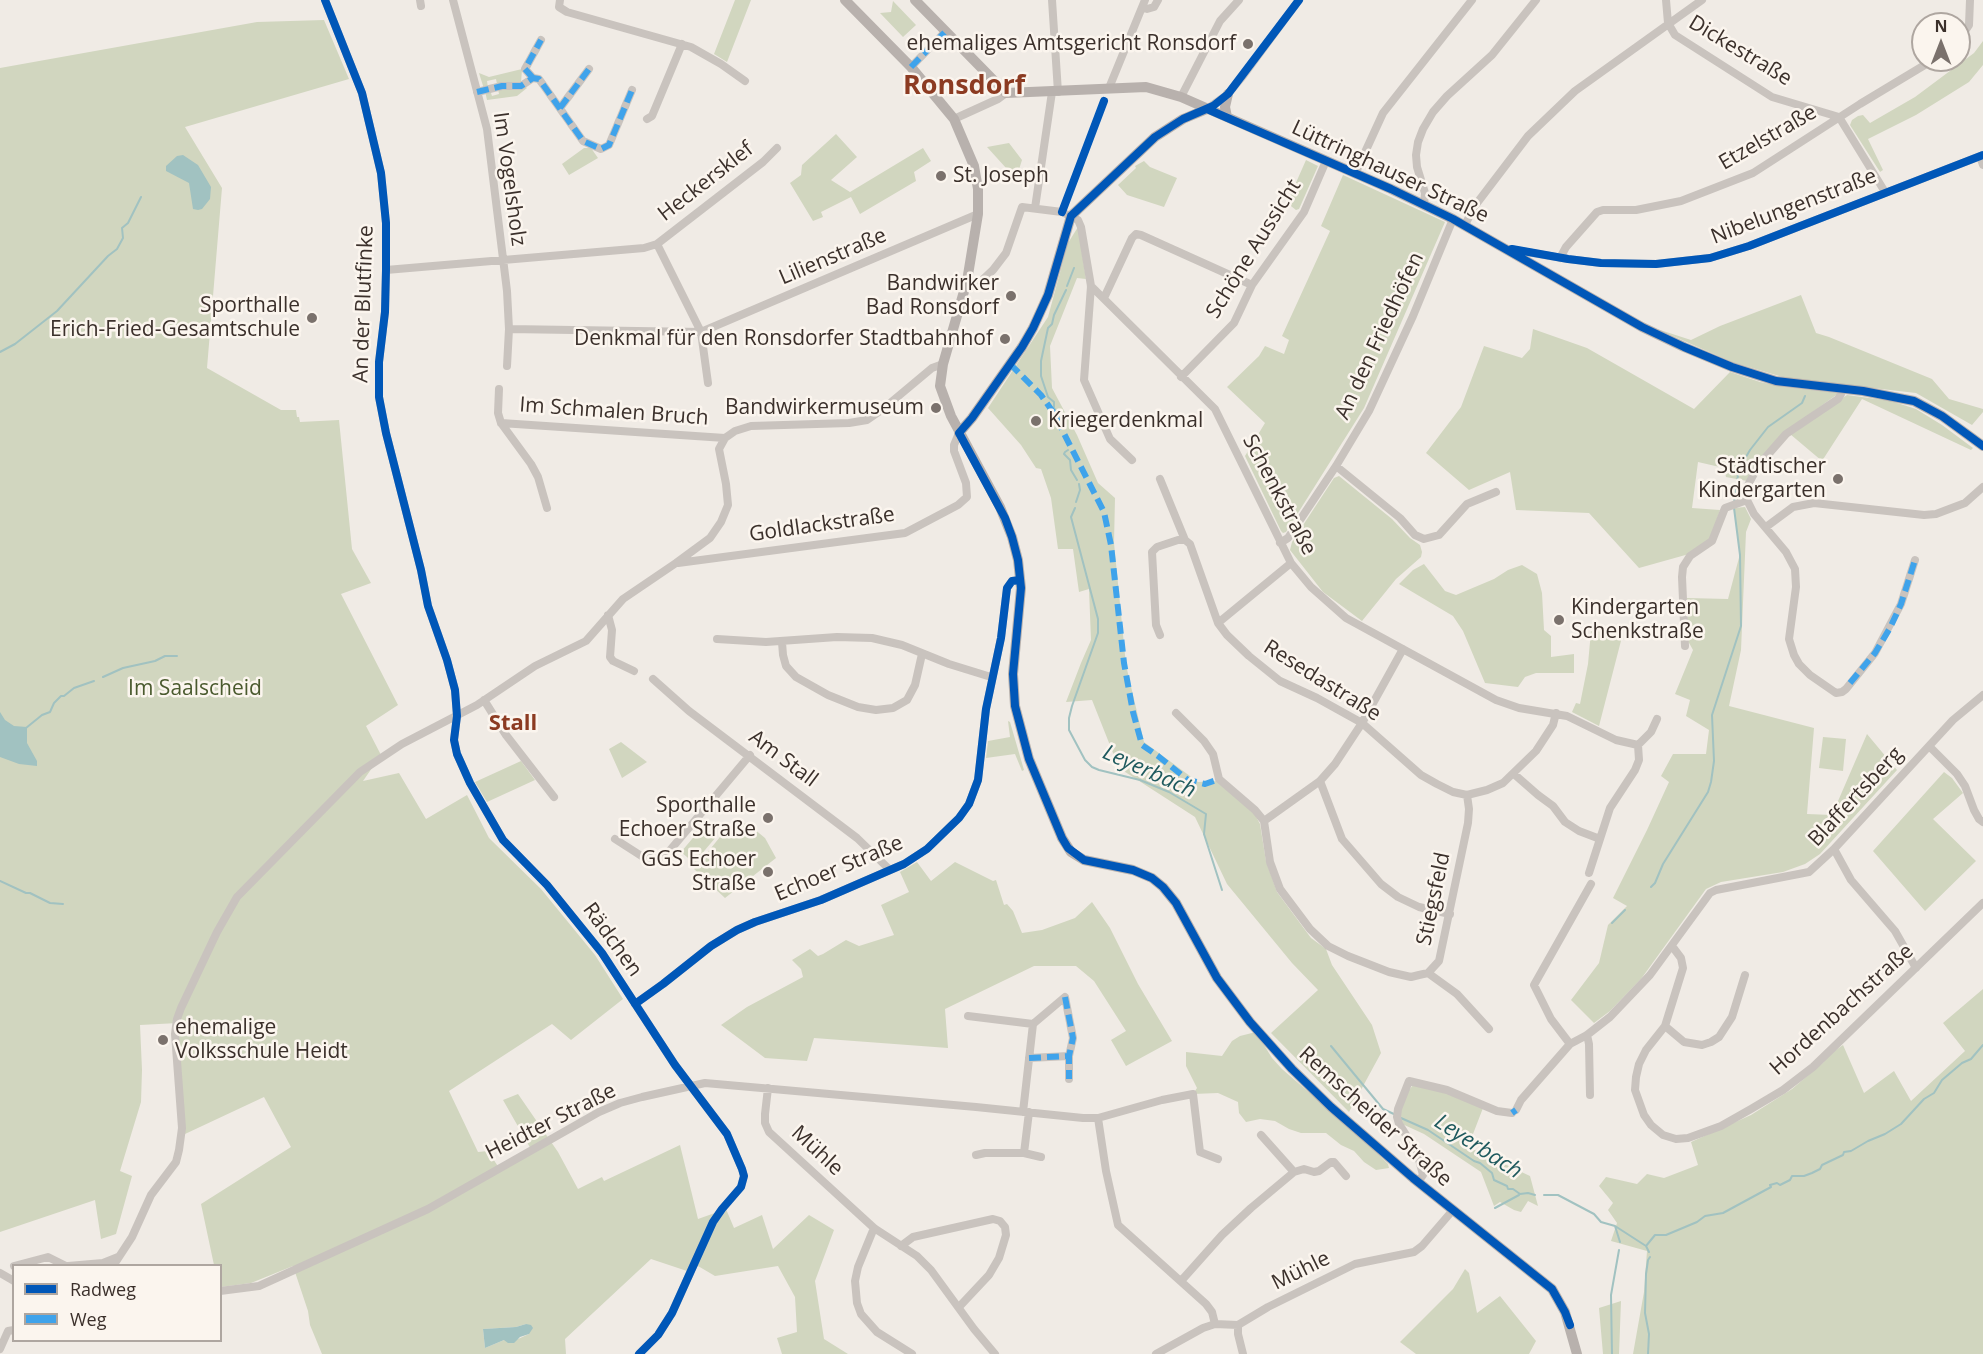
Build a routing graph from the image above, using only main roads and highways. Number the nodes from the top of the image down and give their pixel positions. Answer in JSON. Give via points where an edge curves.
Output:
{"nodes":[{"id":1,"x":845,"y":0,"type":"edge"},
{"id":2,"x":915,"y":0,"type":"edge"},
{"id":3,"x":1228,"y":94,"type":"road end"},
{"id":4,"x":1207,"y":109,"type":"junction"},
{"id":5,"x":1227,"y":117,"type":"junction"},
{"id":6,"x":959,"y":433,"type":"junction"},
{"id":7,"x":1983,"y":446,"type":"edge"},
{"id":8,"x":1576,"y":1354,"type":"edge"}],
"edges":[{"from":1,"to":6,"type":"main road","name":"Remscheider Straße","via":[[954,119],[974,166],[978,214],[967,281],[940,377],[940,390]]},
{"from":2,"to":4,"type":"main road","name":"Lüttringhauser Straße","via":[[1006,93],[1150,88]]},
{"from":3,"to":5,"type":"main road"},
{"from":4,"to":5,"type":"main road","name":"Lüttringhauser Straße"},
{"from":4,"to":6,"type":"main road","via":[[1183,118],[1155,136],[1071,216],[1048,295],[1033,328]]},
{"from":5,"to":7,"type":"main road","name":"Lüttringhauser Straße","via":[[1465,225],[1684,347],[1776,381],[1914,401]]},
{"from":6,"to":8,"type":"main road","name":"Remscheider Straße","via":[[1005,518],[1016,551],[1020,596],[1013,674],[1015,706],[1029,759],[1065,844],[1077,857],[1132,870],[1163,887],[1176,903],[1217,978],[1292,1069],[1418,1182],[1552,1290],[1565,1312]]}]}
